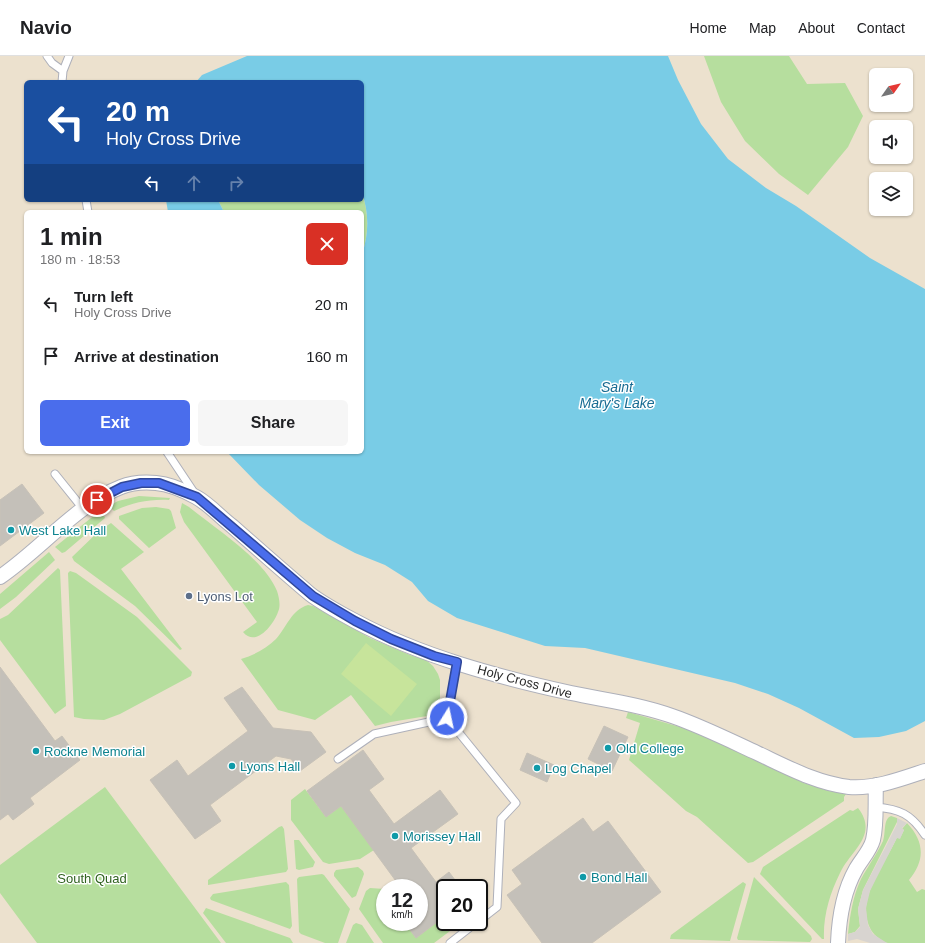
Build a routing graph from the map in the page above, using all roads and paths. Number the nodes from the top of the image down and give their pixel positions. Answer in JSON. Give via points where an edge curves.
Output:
{"nodes":[{"id":1,"x":47,"y":56,"type":"edge"},
{"id":2,"x":69,"y":56,"type":"edge"},
{"id":3,"x":63,"y":71,"type":"junction"},
{"id":4,"x":62,"y":80,"type":"edge"},
{"id":5,"x":168,"y":454,"type":"edge"},
{"id":6,"x":55,"y":474,"type":"dead end"},
{"id":7,"x":197,"y":497,"type":"junction"},
{"id":8,"x":84,"y":510,"type":"junction"},
{"id":9,"x":0,"y":576,"type":"edge"},
{"id":10,"x":457,"y":662,"type":"junction"},
{"id":11,"x":447,"y":718,"type":"junction"},
{"id":12,"x":338,"y":759,"type":"dead end"},
{"id":13,"x":925,"y":771,"type":"edge"},
{"id":14,"x":876,"y":785,"type":"junction"},
{"id":15,"x":875,"y":807,"type":"junction"},
{"id":16,"x":925,"y":835,"type":"edge"},
{"id":17,"x":488,"y":914,"type":"edge"},
{"id":18,"x":465,"y":931,"type":"edge"},
{"id":19,"x":450,"y":943,"type":"edge"},
{"id":20,"x":838,"y":943,"type":"edge"}],
"edges":[{"from":1,"to":3,"type":"lane"},
{"from":2,"to":3,"type":"lane"},
{"from":3,"to":4,"type":"lane"},
{"from":5,"to":7,"type":"lane"},
{"from":6,"to":8,"type":"lane"},
{"from":7,"to":8,"type":"street","name":"Holy Cross Drive","via":[[159,483],[141,483],[122,487]]},
{"from":7,"to":10,"type":"street","name":"Holy Cross Drive","via":[[313,596],[391,639]]},
{"from":8,"to":9,"type":"street","name":"Holy Cross Drive"},
{"from":10,"to":11,"type":"lane"},
{"from":10,"to":14,"type":"street","name":"Holy Cross Drive","via":[[570,693],[646,708],[672,716],[724,737],[810,778],[848,787]]},
{"from":11,"to":12,"type":"lane","via":[[374,734]]},
{"from":11,"to":17,"type":"lane","via":[[516,803],[501,819],[497,907]]},
{"from":13,"to":14,"type":"street","name":"Holy Cross Drive"},
{"from":14,"to":15,"type":"street"},
{"from":15,"to":16,"type":"lane","via":[[892,809],[907,815]]},
{"from":15,"to":20,"type":"street","via":[[872,842],[856,869],[843,899]]},
{"from":18,"to":19,"type":"lane"}]}
